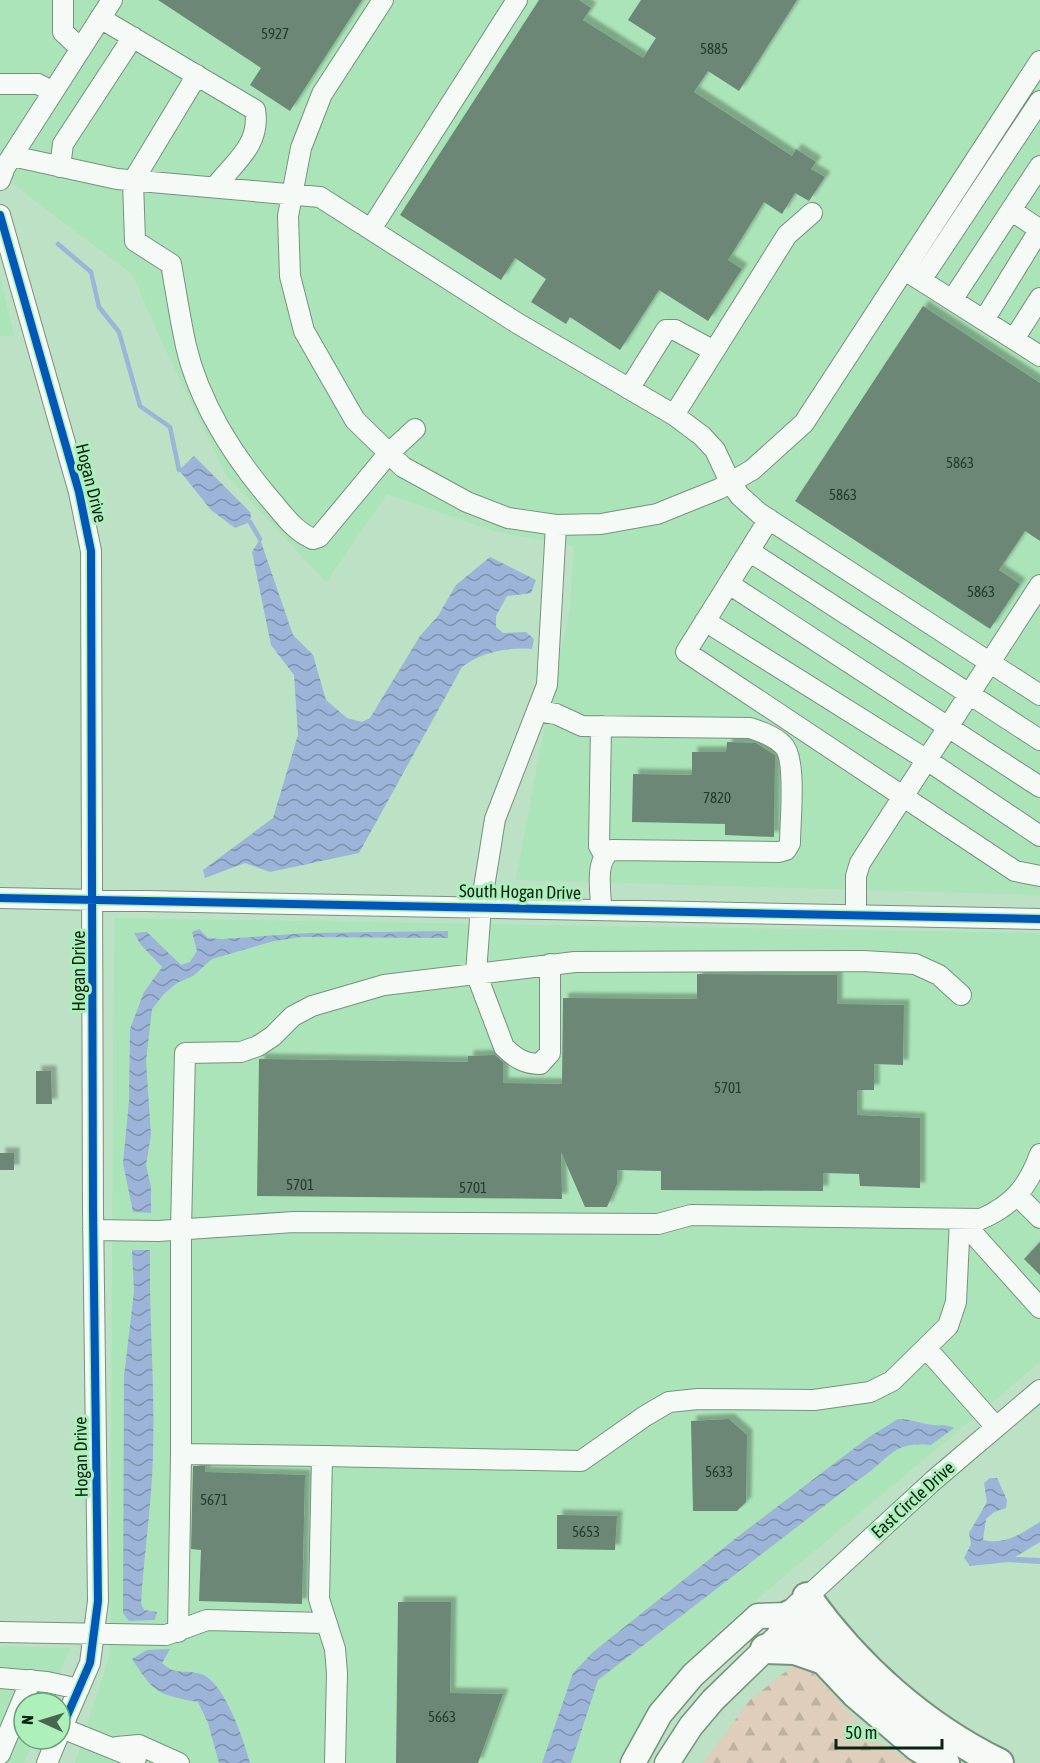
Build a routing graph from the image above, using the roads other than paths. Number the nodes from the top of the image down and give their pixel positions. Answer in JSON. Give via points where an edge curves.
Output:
{"nodes":[{"id":1,"x":63,"y":0,"type":"edge"},
{"id":2,"x":112,"y":0,"type":"edge"},
{"id":3,"x":383,"y":0,"type":"edge"},
{"id":4,"x":517,"y":0,"type":"edge"},
{"id":5,"x":100,"y":18,"type":"junction"},
{"id":6,"x":133,"y":38,"type":"junction"},
{"id":7,"x":81,"y":49,"type":"junction"},
{"id":8,"x":1040,"y":62,"type":"edge"},
{"id":9,"x":197,"y":75,"type":"junction"},
{"id":10,"x":0,"y":84,"type":"edge"},
{"id":11,"x":53,"y":92,"type":"junction"},
{"id":12,"x":1040,"y":101,"type":"edge"},
{"id":13,"x":12,"y":156,"type":"junction"},
{"id":14,"x":60,"y":166,"type":"junction"},
{"id":15,"x":1040,"y":166,"type":"edge"},
{"id":16,"x":0,"y":180,"type":"edge"},
{"id":17,"x":133,"y":181,"type":"junction"},
{"id":18,"x":215,"y":187,"type":"junction"},
{"id":19,"x":292,"y":193,"type":"junction"},
{"id":20,"x":1011,"y":210,"type":"junction"},
{"id":21,"x":812,"y":213,"type":"dead end"},
{"id":22,"x":0,"y":215,"type":"edge"},
{"id":23,"x":371,"y":229,"type":"junction"},
{"id":24,"x":1040,"y":229,"type":"edge"},
{"id":25,"x":904,"y":270,"type":"junction"},
{"id":26,"x":921,"y":280,"type":"junction"},
{"id":27,"x":1040,"y":298,"type":"edge"},
{"id":28,"x":952,"y":300,"type":"junction"},
{"id":29,"x":984,"y":320,"type":"junction"},
{"id":30,"x":1014,"y":339,"type":"junction"},
{"id":31,"x":714,"y":351,"type":"junction"},
{"id":32,"x":1040,"y":356,"type":"edge"},
{"id":33,"x":629,"y":389,"type":"junction"},
{"id":34,"x":674,"y":415,"type":"junction"},
{"id":35,"x":415,"y":429,"type":"dead end"},
{"id":36,"x":389,"y":453,"type":"junction"},
{"id":37,"x":730,"y":483,"type":"junction"},
{"id":38,"x":769,"y":519,"type":"junction"},
{"id":39,"x":556,"y":525,"type":"junction"},
{"id":40,"x":749,"y":551,"type":"junction"},
{"id":41,"x":729,"y":584,"type":"junction"},
{"id":42,"x":1040,"y":585,"type":"edge"},
{"id":43,"x":705,"y":621,"type":"junction"},
{"id":44,"x":990,"y":663,"type":"junction"},
{"id":45,"x":970,"y":694,"type":"junction"},
{"id":46,"x":1040,"y":695,"type":"edge"},
{"id":47,"x":537,"y":711,"type":"junction"},
{"id":48,"x":600,"y":726,"type":"junction"},
{"id":49,"x":948,"y":727,"type":"junction"},
{"id":50,"x":1040,"y":740,"type":"edge"},
{"id":51,"x":927,"y":760,"type":"junction"},
{"id":52,"x":1040,"y":787,"type":"edge"},
{"id":53,"x":903,"y":797,"type":"junction"},
{"id":54,"x":1040,"y":836,"type":"edge"},
{"id":55,"x":604,"y":855,"type":"junction"},
{"id":56,"x":1040,"y":876,"type":"edge"},
{"id":57,"x":0,"y":898,"type":"edge"},
{"id":58,"x":94,"y":898,"type":"junction"},
{"id":59,"x":481,"y":906,"type":"junction"},
{"id":60,"x":601,"y":908,"type":"junction"},
{"id":61,"x":856,"y":914,"type":"junction"},
{"id":62,"x":1040,"y":919,"type":"edge"},
{"id":63,"x":550,"y":964,"type":"junction"},
{"id":64,"x":476,"y":973,"type":"junction"},
{"id":65,"x":961,"y":995,"type":"dead end"},
{"id":66,"x":1040,"y":1154,"type":"edge"},
{"id":67,"x":1036,"y":1177,"type":"edge"},
{"id":68,"x":1018,"y":1196,"type":"junction"},
{"id":69,"x":960,"y":1219,"type":"junction"},
{"id":70,"x":1036,"y":1222,"type":"edge"},
{"id":71,"x":181,"y":1229,"type":"junction"},
{"id":72,"x":93,"y":1230,"type":"junction"},
{"id":73,"x":1040,"y":1308,"type":"edge"},
{"id":74,"x":926,"y":1348,"type":"junction"},
{"id":75,"x":1040,"y":1390,"type":"edge"},
{"id":76,"x":996,"y":1427,"type":"junction"},
{"id":77,"x":181,"y":1454,"type":"junction"},
{"id":78,"x":322,"y":1456,"type":"junction"},
{"id":79,"x":798,"y":1606,"type":"junction"},
{"id":80,"x":325,"y":1623,"type":"junction"},
{"id":81,"x":0,"y":1632,"type":"edge"},
{"id":82,"x":178,"y":1632,"type":"junction"},
{"id":83,"x":94,"y":1635,"type":"junction"},
{"id":84,"x":765,"y":1649,"type":"junction"},
{"id":85,"x":824,"y":1660,"type":"junction"},
{"id":86,"x":0,"y":1678,"type":"edge"},
{"id":87,"x":31,"y":1680,"type":"junction"},
{"id":88,"x":78,"y":1689,"type":"junction"},
{"id":89,"x":72,"y":1704,"type":"edge"},
{"id":90,"x":72,"y":1739,"type":"edge"},
{"id":91,"x":0,"y":1754,"type":"edge"},
{"id":92,"x":107,"y":1755,"type":"edge"},
{"id":93,"x":136,"y":1758,"type":"dead end"},
{"id":94,"x":179,"y":1763,"type":"edge"},
{"id":95,"x":335,"y":1763,"type":"edge"},
{"id":96,"x":633,"y":1763,"type":"edge"},
{"id":97,"x":667,"y":1763,"type":"edge"},
{"id":98,"x":945,"y":1763,"type":"edge"},
{"id":99,"x":999,"y":1763,"type":"edge"}],
"edges":[{"from":1,"to":7,"type":"street","via":[[63,32]]},
{"from":2,"to":5,"type":"street"},
{"from":3,"to":19,"type":"street","via":[[322,94],[301,148]]},
{"from":4,"to":23,"type":"street"},
{"from":5,"to":6,"type":"street"},
{"from":5,"to":7,"type":"street"},
{"from":6,"to":9,"type":"street"},
{"from":6,"to":14,"type":"street","via":[[63,144]]},
{"from":7,"to":11,"type":"street"},
{"from":8,"to":25,"type":"street"},
{"from":9,"to":17,"type":"street"},
{"from":9,"to":18,"type":"street","via":[[255,110],[258,126],[253,141]]},
{"from":10,"to":11,"type":"street","via":[[38,84]]},
{"from":11,"to":13,"type":"street"},
{"from":12,"to":26,"type":"street"},
{"from":13,"to":14,"type":"street"},
{"from":13,"to":16,"type":"street"},
{"from":14,"to":17,"type":"street"},
{"from":15,"to":20,"type":"street"},
{"from":17,"to":18,"type":"street"},
{"from":17,"to":36,"type":"street","via":[[135,241],[171,264],[186,348],[205,402],[248,474],[292,525],[302,534],[319,537]]},
{"from":18,"to":19,"type":"street"},
{"from":19,"to":23,"type":"street","via":[[320,197]]},
{"from":19,"to":36,"type":"street","via":[[288,216],[290,276],[304,332],[355,420]]},
{"from":20,"to":24,"type":"street"},
{"from":20,"to":28,"type":"street"},
{"from":21,"to":31,"type":"street","via":[[787,235]]},
{"from":22,"to":58,"type":"street","name":"Hogan Drive","via":[[79,492],[92,551]]},
{"from":23,"to":33,"type":"street"},
{"from":24,"to":29,"type":"street"},
{"from":25,"to":26,"type":"street"},
{"from":25,"to":37,"type":"street","via":[[804,423],[752,470]]},
{"from":26,"to":28,"type":"street"},
{"from":27,"to":30,"type":"street"},
{"from":28,"to":29,"type":"street"},
{"from":29,"to":30,"type":"street"},
{"from":30,"to":32,"type":"street"},
{"from":31,"to":33,"type":"street","via":[[675,330],[666,330]]},
{"from":31,"to":34,"type":"street"},
{"from":33,"to":34,"type":"street"},
{"from":34,"to":37,"type":"street","via":[[715,450]]},
{"from":35,"to":36,"type":"street"},
{"from":36,"to":39,"type":"street","via":[[403,467],[467,502],[508,518]]},
{"from":37,"to":38,"type":"street"},
{"from":37,"to":39,"type":"street","via":[[657,514],[601,524]]},
{"from":38,"to":40,"type":"street"},
{"from":38,"to":44,"type":"street"},
{"from":39,"to":47,"type":"street","via":[[547,685]]},
{"from":40,"to":41,"type":"street"},
{"from":40,"to":45,"type":"street"},
{"from":41,"to":43,"type":"street"},
{"from":41,"to":49,"type":"street"},
{"from":42,"to":44,"type":"street"},
{"from":43,"to":51,"type":"street"},
{"from":43,"to":53,"type":"street","via":[[686,652]]},
{"from":44,"to":45,"type":"street"},
{"from":44,"to":46,"type":"street"},
{"from":45,"to":49,"type":"street"},
{"from":45,"to":50,"type":"street"},
{"from":47,"to":48,"type":"street","via":[[556,714],[582,726]]},
{"from":47,"to":59,"type":"street","via":[[495,819]]},
{"from":48,"to":55,"type":"street","via":[[599,846]]},
{"from":48,"to":55,"type":"street","via":[[750,728],[766,733],[784,746],[790,760],[790,843],[786,850],[612,850]]},
{"from":49,"to":51,"type":"street"},
{"from":49,"to":52,"type":"street"},
{"from":51,"to":53,"type":"street"},
{"from":51,"to":54,"type":"street"},
{"from":53,"to":56,"type":"street","via":[[1015,871]]},
{"from":53,"to":61,"type":"street","via":[[860,864],[856,876]]},
{"from":55,"to":60,"type":"street"},
{"from":57,"to":58,"type":"street","name":"South Hogan Drive"},
{"from":58,"to":59,"type":"street","name":"South Hogan Drive"},
{"from":58,"to":72,"type":"street","name":"Hogan Drive"},
{"from":59,"to":60,"type":"street","name":"South Hogan Drive"},
{"from":59,"to":64,"type":"street"},
{"from":60,"to":61,"type":"street","name":"South Hogan Drive"},
{"from":61,"to":62,"type":"street","name":"South Hogan Drive"},
{"from":63,"to":64,"type":"street"},
{"from":63,"to":64,"type":"street","via":[[550,1053],[540,1064],[522,1061],[504,1047]]},
{"from":63,"to":65,"type":"street","via":[[915,964],[939,975]]},
{"from":64,"to":71,"type":"street","via":[[384,985],[312,1006],[293,1016],[258,1046],[241,1052],[185,1053]]},
{"from":66,"to":67,"type":"street"},
{"from":67,"to":68,"type":"street"},
{"from":68,"to":69,"type":"street","via":[[1002,1210],[981,1219]]},
{"from":68,"to":70,"type":"street"},
{"from":69,"to":71,"type":"street","via":[[691,1215],[658,1224],[294,1222]]},
{"from":69,"to":73,"type":"street"},
{"from":69,"to":74,"type":"street","via":[[956,1302],[948,1326]]},
{"from":71,"to":72,"type":"street"},
{"from":71,"to":77,"type":"street"},
{"from":72,"to":83,"type":"street","name":"Hogan Drive","via":[[98,1601]]},
{"from":74,"to":76,"type":"street"},
{"from":74,"to":78,"type":"street","via":[[892,1381],[870,1392],[814,1400],[669,1402],[581,1461]]},
{"from":75,"to":76,"type":"street","name":"East Circle Drive"},
{"from":76,"to":79,"type":"street","name":"East Circle Drive"},
{"from":77,"to":78,"type":"street"},
{"from":77,"to":82,"type":"street"},
{"from":78,"to":80,"type":"street","via":[[319,1599]]},
{"from":79,"to":84,"type":"main road","name":"East Circle Drive","via":[[778,1637]]},
{"from":79,"to":85,"type":"highway"},
{"from":79,"to":96,"type":"main road","via":[[758,1616],[693,1676],[660,1714]]},
{"from":79,"to":99,"type":"highway","via":[[916,1712]]},
{"from":80,"to":82,"type":"street","via":[[207,1620]]},
{"from":80,"to":95,"type":"street","via":[[335,1649],[338,1673]]},
{"from":81,"to":83,"type":"street"},
{"from":82,"to":83,"type":"street"},
{"from":83,"to":88,"type":"street","name":"Hogan Drive","via":[[90,1663]]},
{"from":84,"to":85,"type":"highway","via":[[795,1650]]},
{"from":84,"to":97,"type":"main road","name":"East Circle Drive","via":[[713,1700]]},
{"from":85,"to":98,"type":"highway","via":[[855,1694],[918,1747]]},
{"from":86,"to":87,"type":"street"},
{"from":87,"to":88,"type":"street"},
{"from":87,"to":91,"type":"street"},
{"from":88,"to":89,"type":"street","name":"Hogan Drive"},
{"from":90,"to":92,"type":"street"},
{"from":92,"to":93,"type":"street"},
{"from":92,"to":94,"type":"street","via":[[139,1745]]}]}
